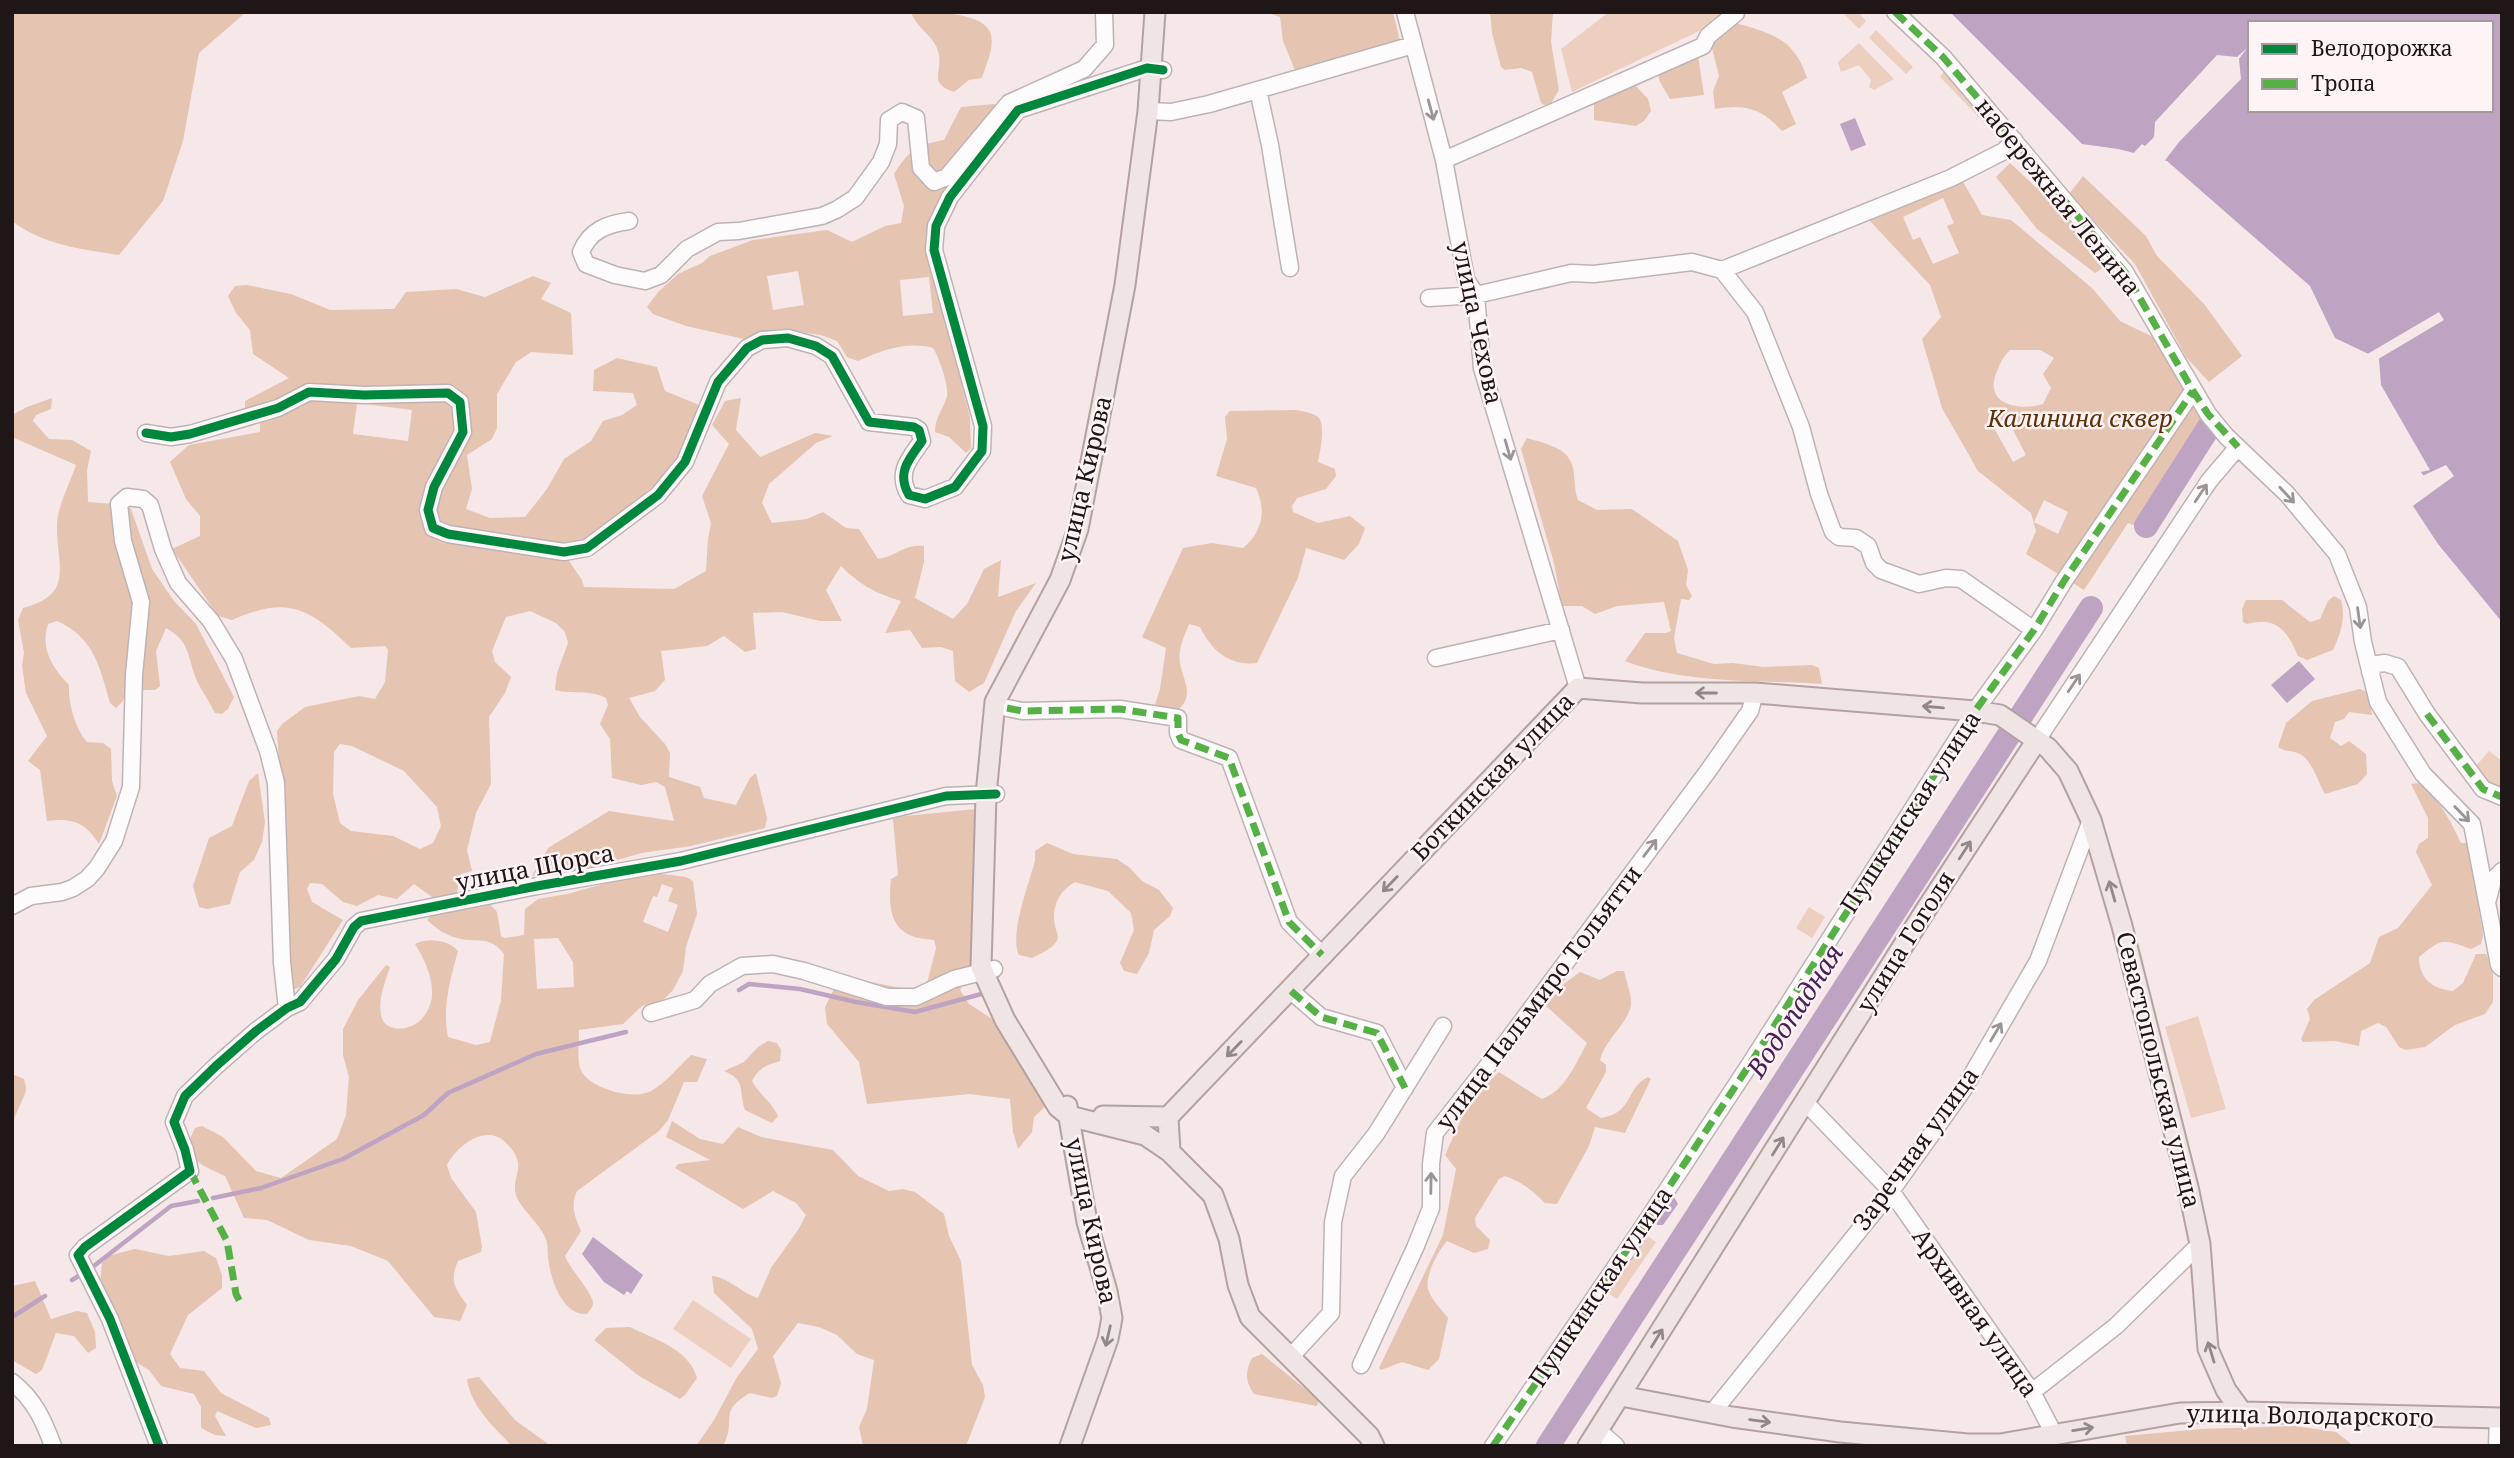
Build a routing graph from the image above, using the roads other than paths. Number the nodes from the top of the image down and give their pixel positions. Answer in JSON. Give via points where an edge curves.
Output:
{"nodes":[{"id":1,"x":1104,"y":12,"type":"edge"},
{"id":2,"x":1155,"y":12,"type":"edge"},
{"id":3,"x":1167,"y":12,"type":"edge"},
{"id":4,"x":1405,"y":12,"type":"edge"},
{"id":5,"x":1895,"y":12,"type":"edge"},
{"id":6,"x":1736,"y":13,"type":"edge"},
{"id":7,"x":1413,"y":44,"type":"junction"},
{"id":8,"x":1157,"y":69,"type":"junction"},
{"id":9,"x":1258,"y":90,"type":"junction"},
{"id":10,"x":1154,"y":112,"type":"junction"},
{"id":11,"x":2014,"y":140,"type":"junction"},
{"id":12,"x":1444,"y":160,"type":"junction"},
{"id":13,"x":629,"y":221,"type":"dead end"},
{"id":14,"x":1290,"y":268,"type":"dead end"},
{"id":15,"x":1722,"y":270,"type":"junction"},
{"id":16,"x":1476,"y":295,"type":"junction"},
{"id":17,"x":1429,"y":298,"type":"dead end"},
{"id":18,"x":2193,"y":390,"type":"junction"},
{"id":19,"x":146,"y":433,"type":"dead end"},
{"id":20,"x":2232,"y":442,"type":"junction"},
{"id":21,"x":1561,"y":630,"type":"junction"},
{"id":22,"x":2034,"y":630,"type":"junction"},
{"id":23,"x":1436,"y":658,"type":"dead end"},
{"id":24,"x":2370,"y":672,"type":"junction"},
{"id":25,"x":1578,"y":688,"type":"junction"},
{"id":26,"x":1755,"y":693,"type":"junction"},
{"id":27,"x":1007,"y":708,"type":"junction"},
{"id":28,"x":1975,"y":710,"type":"junction"},
{"id":29,"x":2000,"y":715,"type":"joint"},
{"id":30,"x":2033,"y":737,"type":"junction"},
{"id":31,"x":991,"y":795,"type":"junction"},
{"id":32,"x":2502,"y":797,"type":"edge"},
{"id":33,"x":2091,"y":820,"type":"junction"},
{"id":34,"x":2502,"y":870,"type":"edge"},
{"id":35,"x":2488,"y":902,"type":"junction"},
{"id":36,"x":12,"y":906,"type":"edge"},
{"id":37,"x":1322,"y":955,"type":"junction"},
{"id":38,"x":2502,"y":968,"type":"edge"},
{"id":39,"x":988,"y":970,"type":"junction"},
{"id":40,"x":1291,"y":991,"type":"junction"},
{"id":41,"x":287,"y":1008,"type":"junction"},
{"id":42,"x":651,"y":1013,"type":"dead end"},
{"id":43,"x":1443,"y":1026,"type":"dead end"},
{"id":44,"x":1405,"y":1088,"type":"junction"},
{"id":45,"x":1805,"y":1102,"type":"junction"},
{"id":46,"x":1069,"y":1116,"type":"junction"},
{"id":47,"x":1101,"y":1116,"type":"junction"},
{"id":48,"x":1168,"y":1117,"type":"junction"},
{"id":49,"x":1169,"y":1145,"type":"junction"},
{"id":50,"x":1891,"y":1191,"type":"junction"},
{"id":51,"x":2200,"y":1244,"type":"junction"},
{"id":52,"x":1295,"y":1353,"type":"junction"},
{"id":53,"x":1361,"y":1365,"type":"dead end"},
{"id":54,"x":12,"y":1382,"type":"edge"},
{"id":55,"x":2032,"y":1392,"type":"junction"},
{"id":56,"x":1620,"y":1396,"type":"junction"},
{"id":57,"x":2242,"y":1412,"type":"junction"},
{"id":58,"x":1712,"y":1413,"type":"junction"},
{"id":59,"x":2500,"y":1418,"type":"edge"},
{"id":60,"x":2054,"y":1434,"type":"junction"},
{"id":61,"x":1593,"y":1438,"type":"edge"},
{"id":62,"x":1999,"y":1445,"type":"edge"},
{"id":63,"x":53,"y":1446,"type":"edge"},
{"id":64,"x":159,"y":1446,"type":"edge"},
{"id":65,"x":1070,"y":1446,"type":"edge"},
{"id":66,"x":1374,"y":1446,"type":"edge"},
{"id":67,"x":1385,"y":1446,"type":"edge"},
{"id":68,"x":1493,"y":1446,"type":"edge"},
{"id":69,"x":1616,"y":1446,"type":"edge"},
{"id":70,"x":2497,"y":1446,"type":"edge"}],
"edges":[{"from":1,"to":13,"type":"street","via":[[1105,45],[1084,69],[1009,103],[947,177],[934,182],[921,168],[916,118],[902,112],[889,120],[888,144],[868,183],[855,198],[822,216],[718,232],[687,249],[661,275],[645,281],[586,264],[581,252],[585,241],[607,224]]},
{"from":2,"to":8,"type":"main road","name":"улица Кирова"},
{"from":3,"to":8,"type":"main road","name":"улица Кирова"},
{"from":4,"to":7,"type":"street","name":"улица Чехова"},
{"from":5,"to":11,"type":"street","name":"набережная Ленина","via":[[1943,57]]},
{"from":6,"to":12,"type":"street","via":[[1708,36],[1703,46]]},
{"from":7,"to":9,"type":"street"},
{"from":7,"to":12,"type":"street","name":"улица Чехова","one_way":true},
{"from":8,"to":10,"type":"main road","name":"улица Кирова"},
{"from":8,"to":19,"type":"street","via":[[1018,110],[950,197],[936,226],[934,250],[983,426],[982,451],[956,487],[925,499],[909,495],[903,484],[905,466],[922,440],[919,430],[869,422],[832,356],[788,338],[762,340],[747,348],[718,382],[685,462],[658,495],[587,548],[564,552],[433,528],[428,510],[434,487],[463,432],[460,402],[448,393],[364,396],[309,392],[278,408],[190,434]]},
{"from":9,"to":10,"type":"street","via":[[1196,107]]},
{"from":9,"to":14,"type":"street"},
{"from":10,"to":27,"type":"main road","name":"улица Кирова","via":[[1137,288],[1090,531],[1073,582]]},
{"from":10,"to":31,"type":"main road","name":"улица Кирова","via":[[1078,529],[1060,580],[995,702]]},
{"from":11,"to":15,"type":"street","via":[[2004,151],[1951,178]]},
{"from":11,"to":18,"type":"street","name":"набережная Ленина","via":[[2125,272]]},
{"from":12,"to":16,"type":"street","name":"улица Чехова","via":[[1466,279]]},
{"from":15,"to":16,"type":"street","via":[[1692,262],[1571,273]]},
{"from":15,"to":22,"type":"street","via":[[1755,312],[1801,427],[1833,532],[1868,545],[1881,570],[1919,584],[1961,579]]},
{"from":16,"to":17,"type":"street"},
{"from":16,"to":21,"type":"street","name":"улица Чехова","one_way":true,"via":[[1482,368]]},
{"from":18,"to":20,"type":"street","name":"набережная Ленина"},
{"from":18,"to":22,"type":"street","name":"Пушкинская улица"},
{"from":20,"to":24,"type":"street","name":"набережная Ленина","one_way":true,"via":[[2287,494],[2337,554],[2358,607]]},
{"from":30,"to":20,"type":"street","name":"улица Гоголя","one_way":true},
{"from":21,"to":23,"type":"street"},
{"from":21,"to":25,"type":"street","name":"улица Чехова"},
{"from":22,"to":28,"type":"street","name":"Пушкинская улица"},
{"from":24,"to":32,"type":"street","via":[[2376,664],[2398,667],[2483,789]]},
{"from":24,"to":35,"type":"street","name":"набережная Ленина","one_way":true,"via":[[2378,702],[2423,774],[2472,824]]},
{"from":26,"to":25,"type":"main road","name":"Боткинская улица","one_way":true},
{"from":25,"to":37,"type":"main road","name":"Боткинская улица","one_way":true},
{"from":28,"to":26,"type":"main road","name":"Боткинская улица","one_way":true},
{"from":53,"to":26,"type":"street","name":"улица Пальмиро Тольятти","one_way":true,"via":[[1431,1208],[1435,1133],[1707,771],[1750,711]]},
{"from":27,"to":31,"type":"main road","name":"улица Кирова"},
{"from":27,"to":37,"type":"street","via":[[1120,709],[1178,718],[1181,740],[1228,758],[1289,922]]},
{"from":28,"to":29,"type":"main road","name":"Боткинская улица"},
{"from":28,"to":68,"type":"street","name":"Пушкинская улица","via":[[1742,1075]]},
{"from":29,"to":30,"type":"main road","name":"Севастопольская улица"},
{"from":30,"to":33,"type":"main road","name":"Севастопольская улица","via":[[2068,771]]},
{"from":45,"to":30,"type":"main road","name":"улица Гоголя","one_way":true},
{"from":31,"to":39,"type":"main road","name":"улица Кирова"},
{"from":31,"to":41,"type":"street","name":"улица Щорса","via":[[946,796],[681,861],[361,921],[300,1002]]},
{"from":50,"to":33,"type":"street","name":"Заречная улица","one_way":true,"via":[[1963,1090],[2038,961]]},
{"from":51,"to":33,"type":"main road","name":"Севастопольская улица","one_way":true,"via":[[2122,926]]},
{"from":34,"to":35,"type":"street","via":[[2493,880]]},
{"from":35,"to":38,"type":"street","name":"набережная Ленина"},
{"from":36,"to":41,"type":"street","via":[[31,896],[80,885],[114,841],[131,787],[141,602],[119,504],[122,499],[143,499],[150,506],[178,583],[211,621],[234,659],[276,783]]},
{"from":37,"to":40,"type":"main road","name":"Боткинская улица"},
{"from":39,"to":42,"type":"street","via":[[954,979],[916,997],[887,997],[773,964],[742,966],[710,984],[695,1000]]},
{"from":39,"to":46,"type":"main road","name":"улица Кирова"},
{"from":40,"to":44,"type":"street","via":[[1321,1017],[1377,1033]]},
{"from":40,"to":48,"type":"main road","name":"Боткинская улица","one_way":true},
{"from":41,"to":64,"type":"street","name":"улица Щорса","via":[[185,1096],[174,1122],[190,1171],[78,1255],[110,1320]]},
{"from":43,"to":44,"type":"street"},
{"from":44,"to":52,"type":"street","via":[[1343,1176],[1333,1222],[1331,1313]]},
{"from":45,"to":50,"type":"street","name":"Архивная улица"},
{"from":56,"to":45,"type":"main road","name":"улица Гоголя","one_way":true},
{"from":46,"to":47,"type":"main road"},
{"from":46,"to":49,"type":"main road"},
{"from":46,"to":65,"type":"main road","name":"улица Кирова","one_way":true,"via":[[1087,1222],[1112,1318]]},
{"from":47,"to":48,"type":"main road"},
{"from":47,"to":49,"type":"main road","via":[[1143,1125]]},
{"from":48,"to":49,"type":"main road"},
{"from":49,"to":52,"type":"main road","via":[[1175,1142],[1230,1214],[1257,1313]]},
{"from":49,"to":66,"type":"main road","via":[[1213,1195],[1250,1317]]},
{"from":50,"to":55,"type":"street","name":"Архивная улица"},
{"from":50,"to":58,"type":"street","name":"Заречная улица"},
{"from":51,"to":55,"type":"street","via":[[2116,1326]]},
{"from":57,"to":51,"type":"main road","name":"Севастопольская улица","one_way":true,"via":[[2226,1390],[2208,1349]]},
{"from":52,"to":67,"type":"main road"},
{"from":54,"to":63,"type":"street","via":[[42,1416]]},
{"from":55,"to":60,"type":"street","name":"Архивная улица"},
{"from":56,"to":58,"type":"main road","name":"улица Володарского"},
{"from":56,"to":61,"type":"main road","name":"улица Гоголя"},
{"from":57,"to":59,"type":"main road","name":"улица Володарского"},
{"from":60,"to":57,"type":"main road","name":"улица Володарского","one_way":true,"via":[[2180,1413]]},
{"from":58,"to":62,"type":"main road","name":"улица Володарского","one_way":true,"via":[[1840,1432]]},
{"from":59,"to":70,"type":"street"},
{"from":60,"to":62,"type":"main road","name":"улица Володарского"},
{"from":61,"to":69,"type":"street"}]}
